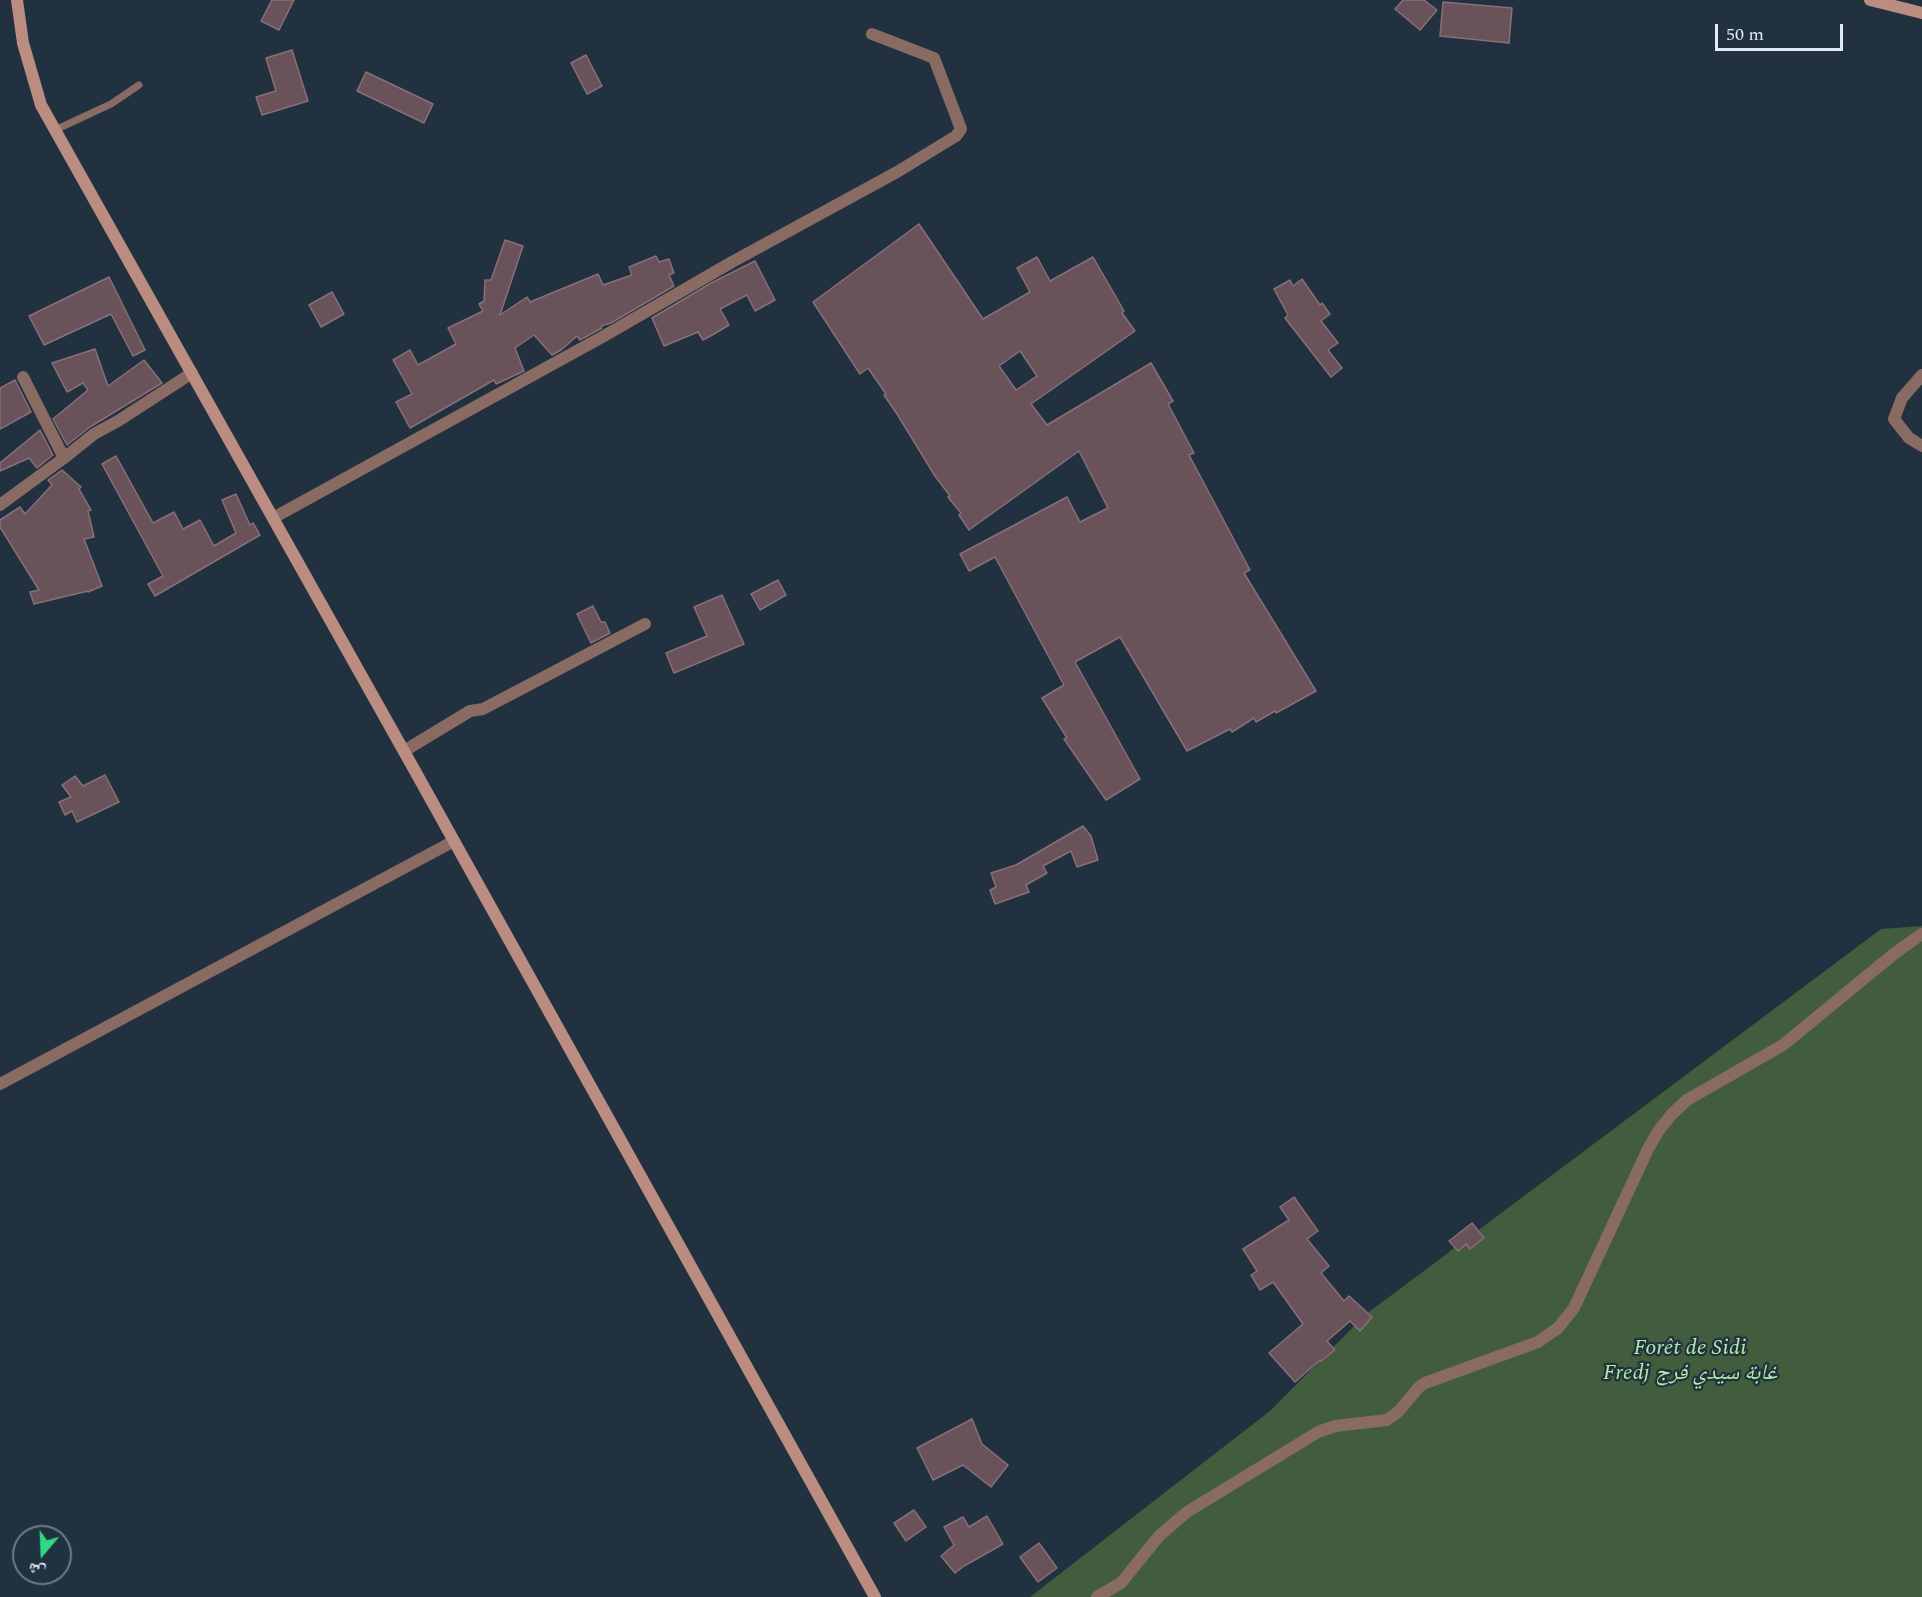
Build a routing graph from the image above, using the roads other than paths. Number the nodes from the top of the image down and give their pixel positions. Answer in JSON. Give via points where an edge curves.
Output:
{"nodes":[{"id":1,"x":17,"y":0,"type":"edge"},
{"id":2,"x":1870,"y":0,"type":"edge"},
{"id":3,"x":1922,"y":13,"type":"edge"},
{"id":4,"x":873,"y":34,"type":"dead end"},
{"id":5,"x":139,"y":85,"type":"dead end"},
{"id":6,"x":55,"y":130,"type":"junction"},
{"id":7,"x":192,"y":373,"type":"junction"},
{"id":8,"x":1922,"y":375,"type":"edge"},
{"id":9,"x":23,"y":377,"type":"dead end"},
{"id":10,"x":1922,"y":446,"type":"edge"},
{"id":11,"x":64,"y":458,"type":"junction"},
{"id":12,"x":0,"y":505,"type":"edge"},
{"id":13,"x":273,"y":518,"type":"junction"},
{"id":14,"x":645,"y":624,"type":"dead end"},
{"id":15,"x":404,"y":751,"type":"junction"},
{"id":16,"x":454,"y":841,"type":"junction"},
{"id":17,"x":1922,"y":934,"type":"edge"},
{"id":18,"x":0,"y":1084,"type":"edge"},
{"id":19,"x":875,"y":1597,"type":"edge"},
{"id":20,"x":1097,"y":1597,"type":"edge"}],
"edges":[{"from":1,"to":6,"type":"main road","via":[[23,44],[41,105]]},
{"from":2,"to":3,"type":"main road"},
{"from":4,"to":13,"type":"street","via":[[934,58],[961,129],[956,136]]},
{"from":5,"to":6,"type":"lane","via":[[111,104]]},
{"from":6,"to":7,"type":"main road"},
{"from":7,"to":11,"type":"street","via":[[94,434]]},
{"from":7,"to":13,"type":"main road"},
{"from":8,"to":10,"type":"street","via":[[1902,398],[1894,419],[1909,438]]},
{"from":9,"to":11,"type":"street"},
{"from":11,"to":12,"type":"street"},
{"from":13,"to":15,"type":"main road"},
{"from":14,"to":15,"type":"street","via":[[483,709],[470,711]]},
{"from":15,"to":16,"type":"main road"},
{"from":16,"to":18,"type":"street"},
{"from":16,"to":19,"type":"main road"},
{"from":17,"to":20,"type":"street","via":[[1783,1045],[1703,1090],[1672,1114],[1648,1149],[1574,1308],[1558,1328],[1538,1342],[1425,1383],[1387,1420],[1335,1426],[1310,1437],[1182,1515],[1121,1583]]}]}
